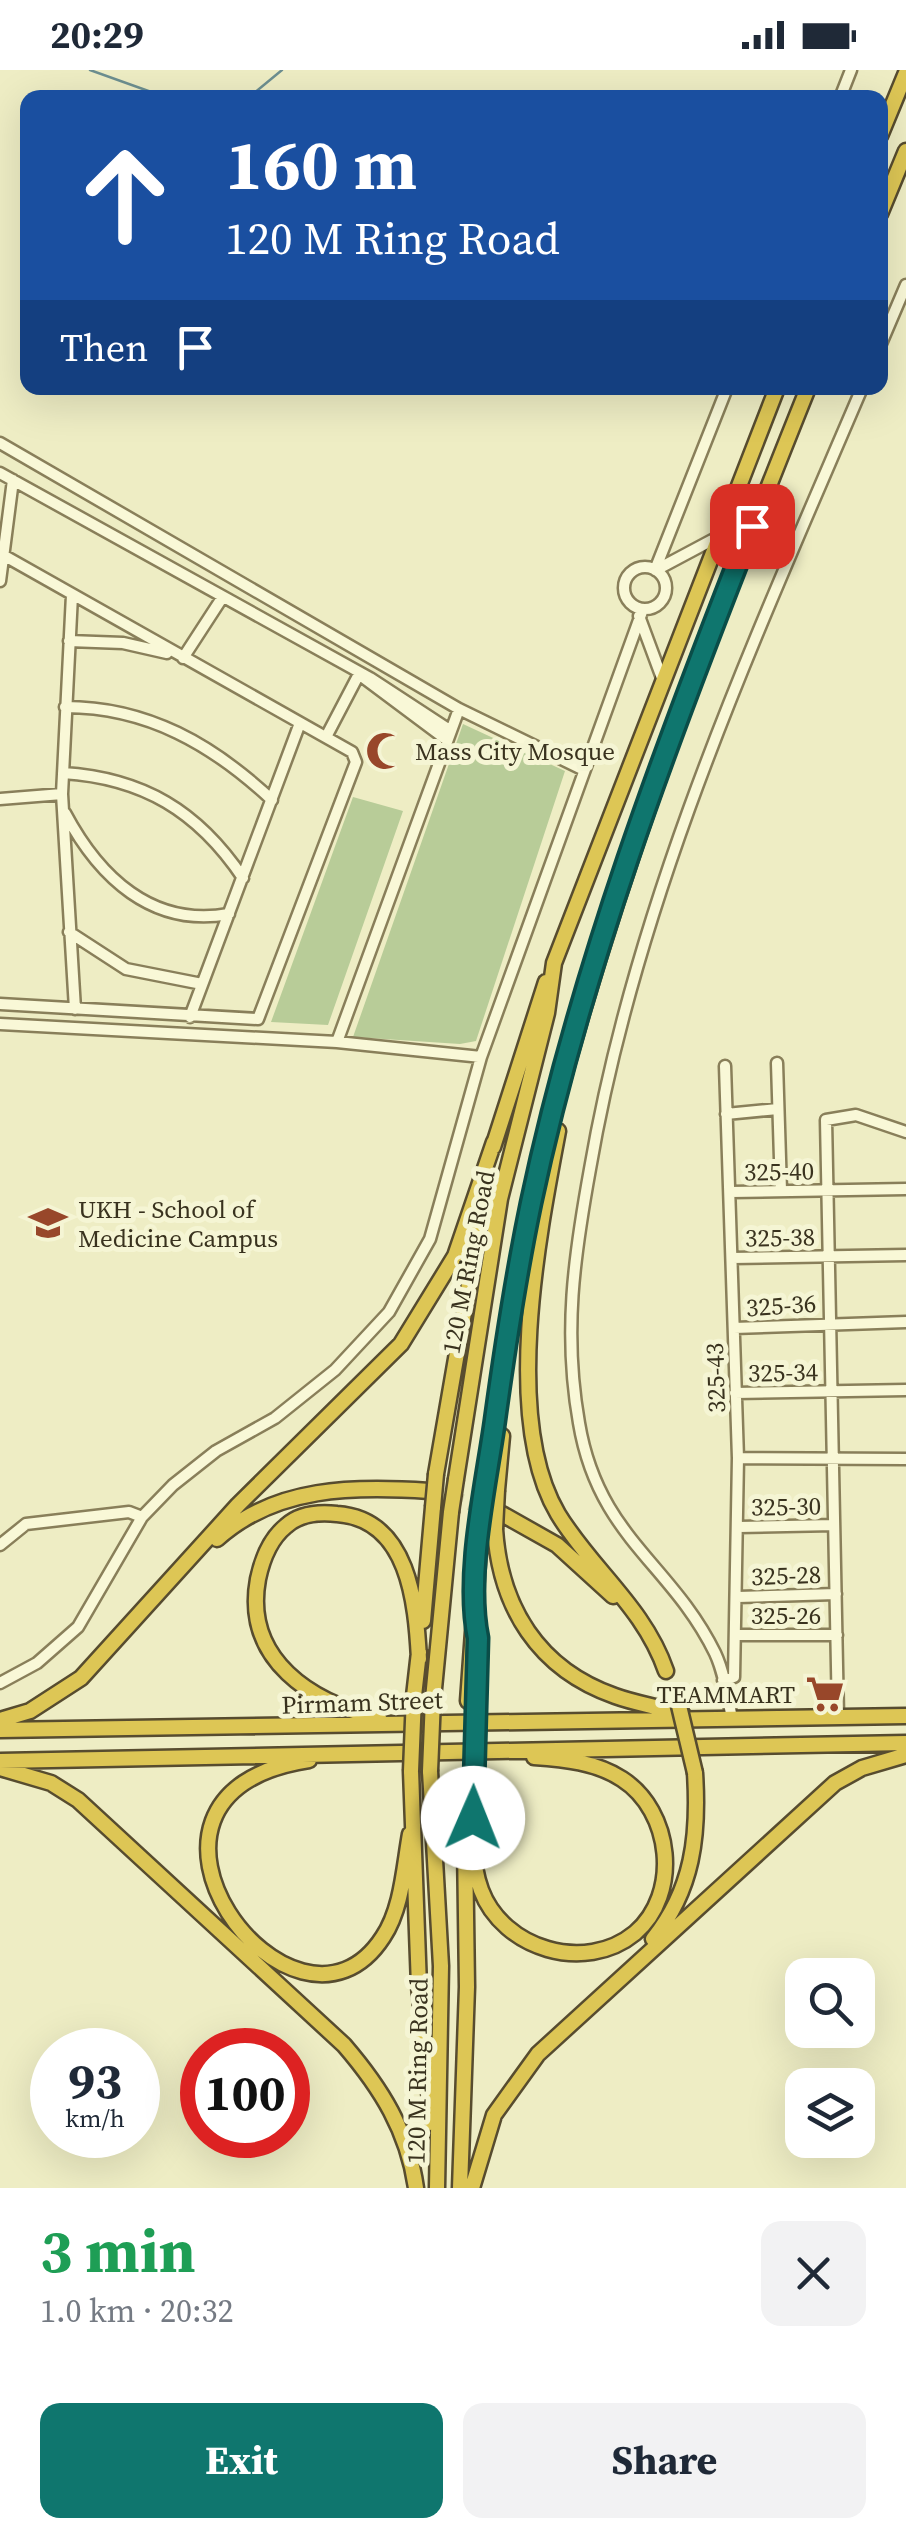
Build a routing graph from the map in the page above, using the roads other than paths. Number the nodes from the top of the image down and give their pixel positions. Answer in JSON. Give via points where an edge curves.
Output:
{"nodes":[{"id":1,"x":906,"y":73,"type":"edge"},
{"id":2,"x":888,"y":117,"type":"edge"},
{"id":3,"x":906,"y":151,"type":"edge"},
{"id":4,"x":888,"y":195,"type":"edge"},
{"id":5,"x":906,"y":285,"type":"edge"},
{"id":6,"x":888,"y":327,"type":"edge"},
{"id":7,"x":724,"y":395,"type":"edge"},
{"id":8,"x":773,"y":395,"type":"edge"},
{"id":9,"x":805,"y":395,"type":"edge"},
{"id":10,"x":859,"y":395,"type":"edge"},
{"id":11,"x":0,"y":443,"type":"edge"},
{"id":12,"x":0,"y":473,"type":"edge"},
{"id":13,"x":13,"y":480,"type":"junction"},
{"id":14,"x":716,"y":538,"type":"junction"},
{"id":15,"x":2,"y":555,"type":"junction"},
{"id":16,"x":656,"y":570,"type":"junction"},
{"id":17,"x":0,"y":581,"type":"edge"},
{"id":18,"x":72,"y":595,"type":"junction"},
{"id":19,"x":222,"y":598,"type":"junction"},
{"id":20,"x":639,"y":611,"type":"junction"},
{"id":21,"x":70,"y":641,"type":"junction"},
{"id":22,"x":186,"y":659,"type":"junction"},
{"id":23,"x":359,"y":674,"type":"junction"},
{"id":24,"x":662,"y":678,"type":"junction"},
{"id":25,"x":65,"y":708,"type":"junction"},
{"id":26,"x":459,"y":708,"type":"junction"},
{"id":27,"x":300,"y":723,"type":"junction"},
{"id":28,"x":449,"y":736,"type":"junction"},
{"id":29,"x":326,"y":737,"type":"junction"},
{"id":30,"x":582,"y":769,"type":"junction"},
{"id":31,"x":63,"y":773,"type":"junction"},
{"id":32,"x":62,"y":794,"type":"junction"},
{"id":33,"x":0,"y":799,"type":"edge"},
{"id":34,"x":272,"y":800,"type":"junction"},
{"id":35,"x":63,"y":810,"type":"junction"},
{"id":36,"x":242,"y":878,"type":"junction"},
{"id":37,"x":229,"y":914,"type":"junction"},
{"id":38,"x":69,"y":932,"type":"junction"},
{"id":39,"x":554,"y":963,"type":"junction"},
{"id":40,"x":202,"y":984,"type":"junction"},
{"id":41,"x":584,"y":998,"type":"junction"},
{"id":42,"x":0,"y":1004,"type":"edge"},
{"id":43,"x":76,"y":1009,"type":"junction"},
{"id":44,"x":190,"y":1017,"type":"junction"},
{"id":45,"x":0,"y":1024,"type":"edge"},
{"id":46,"x":337,"y":1042,"type":"junction"},
{"id":47,"x":481,"y":1057,"type":"junction"},
{"id":48,"x":777,"y":1062,"type":"dead end"},
{"id":49,"x":725,"y":1066,"type":"dead end"},
{"id":50,"x":778,"y":1109,"type":"junction"},
{"id":51,"x":726,"y":1114,"type":"junction"},
{"id":52,"x":906,"y":1132,"type":"edge"},
{"id":53,"x":494,"y":1142,"type":"junction"},
{"id":54,"x":906,"y":1189,"type":"edge"},
{"id":55,"x":781,"y":1190,"type":"junction"},
{"id":56,"x":828,"y":1190,"type":"junction"},
{"id":57,"x":732,"y":1192,"type":"junction"},
{"id":58,"x":906,"y":1255,"type":"edge"},
{"id":59,"x":829,"y":1256,"type":"junction"},
{"id":60,"x":732,"y":1258,"type":"junction"},
{"id":61,"x":832,"y":1322,"type":"junction"},
{"id":62,"x":906,"y":1322,"type":"edge"},
{"id":63,"x":734,"y":1328,"type":"junction"},
{"id":64,"x":906,"y":1390,"type":"edge"},
{"id":65,"x":832,"y":1391,"type":"junction"},
{"id":66,"x":735,"y":1393,"type":"junction"},
{"id":67,"x":738,"y":1458,"type":"junction"},
{"id":68,"x":833,"y":1458,"type":"junction"},
{"id":69,"x":906,"y":1459,"type":"edge"},
{"id":70,"x":429,"y":1491,"type":"tunnel mouth"},
{"id":71,"x":502,"y":1514,"type":"tunnel mouth"},
{"id":72,"x":142,"y":1517,"type":"junction"},
{"id":73,"x":488,"y":1525,"type":"junction"},
{"id":74,"x":834,"y":1525,"type":"junction"},
{"id":75,"x":739,"y":1527,"type":"junction"},
{"id":76,"x":0,"y":1545,"type":"edge"},
{"id":77,"x":176,"y":1576,"type":"junction"},
{"id":78,"x":836,"y":1594,"type":"junction"},
{"id":79,"x":738,"y":1597,"type":"junction"},
{"id":80,"x":735,"y":1635,"type":"junction"},
{"id":81,"x":837,"y":1635,"type":"junction"},
{"id":82,"x":418,"y":1658,"type":"junction"},
{"id":83,"x":666,"y":1671,"type":"junction"},
{"id":84,"x":723,"y":1680,"type":"junction"},
{"id":85,"x":0,"y":1683,"type":"edge"},
{"id":86,"x":838,"y":1716,"type":"junction"},
{"id":87,"x":906,"y":1716,"type":"edge"},
{"id":88,"x":732,"y":1718,"type":"junction"},
{"id":89,"x":698,"y":1719,"type":"junction"},
{"id":90,"x":0,"y":1720,"type":"edge"},
{"id":91,"x":400,"y":1723,"type":"junction"},
{"id":92,"x":0,"y":1730,"type":"edge"},
{"id":93,"x":906,"y":1743,"type":"edge"},
{"id":94,"x":402,"y":1750,"type":"junction"},
{"id":95,"x":484,"y":1750,"type":"junction"},
{"id":96,"x":906,"y":1755,"type":"edge"},
{"id":97,"x":0,"y":1764,"type":"edge"},
{"id":98,"x":469,"y":1775,"type":"junction"},
{"id":99,"x":410,"y":1834,"type":"junction"},
{"id":100,"x":630,"y":1967,"type":"junction"},
{"id":101,"x":437,"y":2181,"type":"edge"},
{"id":102,"x":416,"y":2188,"type":"edge"},
{"id":103,"x":460,"y":2188,"type":"edge"},
{"id":104,"x":472,"y":2188,"type":"edge"}],
"edges":[{"from":1,"to":2,"type":"highway"},
{"from":3,"to":4,"type":"highway"},
{"from":5,"to":6,"type":"street"},
{"from":7,"to":16,"type":"street"},
{"from":8,"to":14,"type":"highway","name":"120 M Ring Road"},
{"from":9,"to":41,"type":"highway","name":"120 M Ring Road","via":[[646,804]]},
{"from":10,"to":84,"type":"street","via":[[690,804],[604,1090],[570,1284],[570,1353],[588,1470],[614,1521],[695,1618]]},
{"from":11,"to":26,"type":"street"},
{"from":12,"to":13,"type":"street"},
{"from":13,"to":15,"type":"street"},
{"from":13,"to":19,"type":"street"},
{"from":14,"to":16,"type":"street"},
{"from":14,"to":24,"type":"highway","name":"120 M Ring Road"},
{"from":15,"to":17,"type":"street"},
{"from":15,"to":18,"type":"street"},
{"from":16,"to":20,"type":"street","via":[[665,593],[658,604]]},
{"from":16,"to":20,"type":"street","via":[[629,574],[625,595]]},
{"from":18,"to":21,"type":"street"},
{"from":18,"to":22,"type":"street"},
{"from":19,"to":22,"type":"street"},
{"from":19,"to":23,"type":"street"},
{"from":20,"to":24,"type":"street"},
{"from":20,"to":30,"type":"street"},
{"from":21,"to":22,"type":"street","via":[[123,643]]},
{"from":21,"to":25,"type":"street"},
{"from":22,"to":27,"type":"street"},
{"from":23,"to":28,"type":"street"},
{"from":23,"to":29,"type":"street"},
{"from":24,"to":39,"type":"highway","name":"120 M Ring Road"},
{"from":25,"to":31,"type":"street"},
{"from":25,"to":34,"type":"street","via":[[168,726],[217,753]]},
{"from":26,"to":28,"type":"street"},
{"from":26,"to":30,"type":"street"},
{"from":27,"to":29,"type":"street"},
{"from":27,"to":34,"type":"street"},
{"from":28,"to":46,"type":"street"},
{"from":29,"to":44,"type":"street","via":[[352,752],[356,762],[262,1014],[252,1022]]},
{"from":30,"to":47,"type":"street"},
{"from":31,"to":32,"type":"street"},
{"from":31,"to":36,"type":"street","via":[[109,777],[168,800],[208,832]]},
{"from":32,"to":33,"type":"street"},
{"from":32,"to":35,"type":"street"},
{"from":34,"to":36,"type":"street"},
{"from":35,"to":37,"type":"street","via":[[100,865],[136,898],[188,918]]},
{"from":35,"to":38,"type":"street"},
{"from":36,"to":37,"type":"street"},
{"from":37,"to":40,"type":"street"},
{"from":38,"to":40,"type":"street","via":[[126,969]]},
{"from":38,"to":43,"type":"street"},
{"from":39,"to":53,"type":"highway"},
{"from":39,"to":101,"type":"highway","name":"120 M Ring Road","bridge":true,"via":[[500,1199],[450,1512],[430,1771],[441,1966]]},
{"from":40,"to":44,"type":"street"},
{"from":41,"to":73,"type":"highway","name":"120 M Ring Road","bridge":true,"via":[[517,1274]]},
{"from":41,"to":83,"type":"highway","via":[[534,1269],[532,1442],[556,1512],[642,1618]]},
{"from":42,"to":43,"type":"street"},
{"from":43,"to":44,"type":"street"},
{"from":45,"to":46,"type":"street"},
{"from":46,"to":47,"type":"street"},
{"from":47,"to":72,"type":"street","via":[[430,1239],[389,1312],[335,1370],[275,1418],[193,1468]]},
{"from":48,"to":50,"type":"street"},
{"from":49,"to":51,"type":"street","name":"325-43"},
{"from":50,"to":51,"type":"street"},
{"from":50,"to":55,"type":"street"},
{"from":51,"to":57,"type":"street","name":"325-43"},
{"from":52,"to":56,"type":"street","via":[[856,1116],[826,1120]]},
{"from":53,"to":77,"type":"highway","via":[[455,1256],[401,1344]]},
{"from":53,"to":82,"type":"highway","bridge":true,"via":[[436,1474]]},
{"from":54,"to":56,"type":"street","name":"325-40"},
{"from":55,"to":56,"type":"street","name":"325-40"},
{"from":55,"to":57,"type":"street","name":"325-40"},
{"from":56,"to":59,"type":"street"},
{"from":57,"to":60,"type":"street","name":"325-43"},
{"from":58,"to":59,"type":"street","name":"325-38"},
{"from":59,"to":60,"type":"street","name":"325-38"},
{"from":59,"to":61,"type":"street"},
{"from":60,"to":63,"type":"street","name":"325-43"},
{"from":61,"to":62,"type":"street","name":"325-36"},
{"from":61,"to":63,"type":"street","name":"325-36"},
{"from":61,"to":65,"type":"street"},
{"from":63,"to":66,"type":"street","name":"325-43"},
{"from":64,"to":65,"type":"street","name":"325-34"},
{"from":65,"to":66,"type":"street","name":"325-34"},
{"from":65,"to":68,"type":"street"},
{"from":66,"to":67,"type":"street","name":"325-43"},
{"from":67,"to":68,"type":"street"},
{"from":67,"to":75,"type":"street","name":"325-43"},
{"from":68,"to":69,"type":"street"},
{"from":68,"to":74,"type":"street"},
{"from":70,"to":77,"type":"highway","via":[[333,1490],[278,1502],[226,1532]]},
{"from":71,"to":83,"type":"highway","via":[[580,1562],[621,1605]]},
{"from":72,"to":76,"type":"street","via":[[129,1512],[26,1524]]},
{"from":72,"to":85,"type":"street","via":[[78,1626],[37,1663]]},
{"from":73,"to":89,"type":"highway","via":[[508,1598],[544,1653],[604,1692]]},
{"from":73,"to":98,"type":"highway","name":"120 M Ring Road","via":[[473,1616]]},
{"from":74,"to":75,"type":"street","name":"325-30"},
{"from":74,"to":78,"type":"street"},
{"from":75,"to":79,"type":"street","name":"325-43"},
{"from":77,"to":90,"type":"highway","via":[[64,1692]]},
{"from":78,"to":79,"type":"street","name":"325-28"},
{"from":78,"to":81,"type":"street"},
{"from":79,"to":80,"type":"street","name":"325-43"},
{"from":80,"to":81,"type":"street","name":"325-26"},
{"from":80,"to":84,"type":"street","name":"325-43","via":[[734,1677]]},
{"from":81,"to":86,"type":"street"},
{"from":82,"to":91,"type":"highway","via":[[409,1577],[382,1533],[353,1515],[306,1516],[285,1526],[268,1547],[257,1590],[258,1622],[276,1663],[328,1702]]},
{"from":82,"to":99,"type":"highway","bridge":true},
{"from":83,"to":100,"type":"highway","bridge":true,"via":[[695,1772],[695,1847],[669,1919]]},
{"from":84,"to":88,"type":"street"},
{"from":86,"to":87,"type":"highway","name":"Pirmam Street"},
{"from":86,"to":88,"type":"highway","name":"Pirmam Street"},
{"from":88,"to":89,"type":"highway","name":"Pirmam Street"},
{"from":89,"to":91,"type":"highway","name":"Pirmam Street"},
{"from":91,"to":92,"type":"highway","name":"Pirmam Street"},
{"from":93,"to":95,"type":"highway","name":"Pirmam Street"},
{"from":94,"to":95,"type":"highway","name":"Pirmam Street"},
{"from":94,"to":97,"type":"highway","name":"Pirmam Street"},
{"from":94,"to":99,"type":"highway","via":[[296,1762],[248,1780],[216,1819],[209,1866],[225,1912],[253,1945],[307,1972],[340,1972],[385,1936]]},
{"from":95,"to":98,"type":"highway","via":[[588,1764],[642,1796],[658,1823],[666,1860],[660,1897],[636,1932],[602,1949],[562,1953],[532,1944],[502,1922],[477,1878]]},
{"from":96,"to":100,"type":"highway","via":[[835,1782]]},
{"from":97,"to":102,"type":"highway","via":[[78,1800],[344,2045],[396,2117]]},
{"from":98,"to":103,"type":"highway","name":"120 M Ring Road"},
{"from":99,"to":101,"type":"highway"},
{"from":100,"to":104,"type":"highway","via":[[514,2084],[488,2126]]}]}
